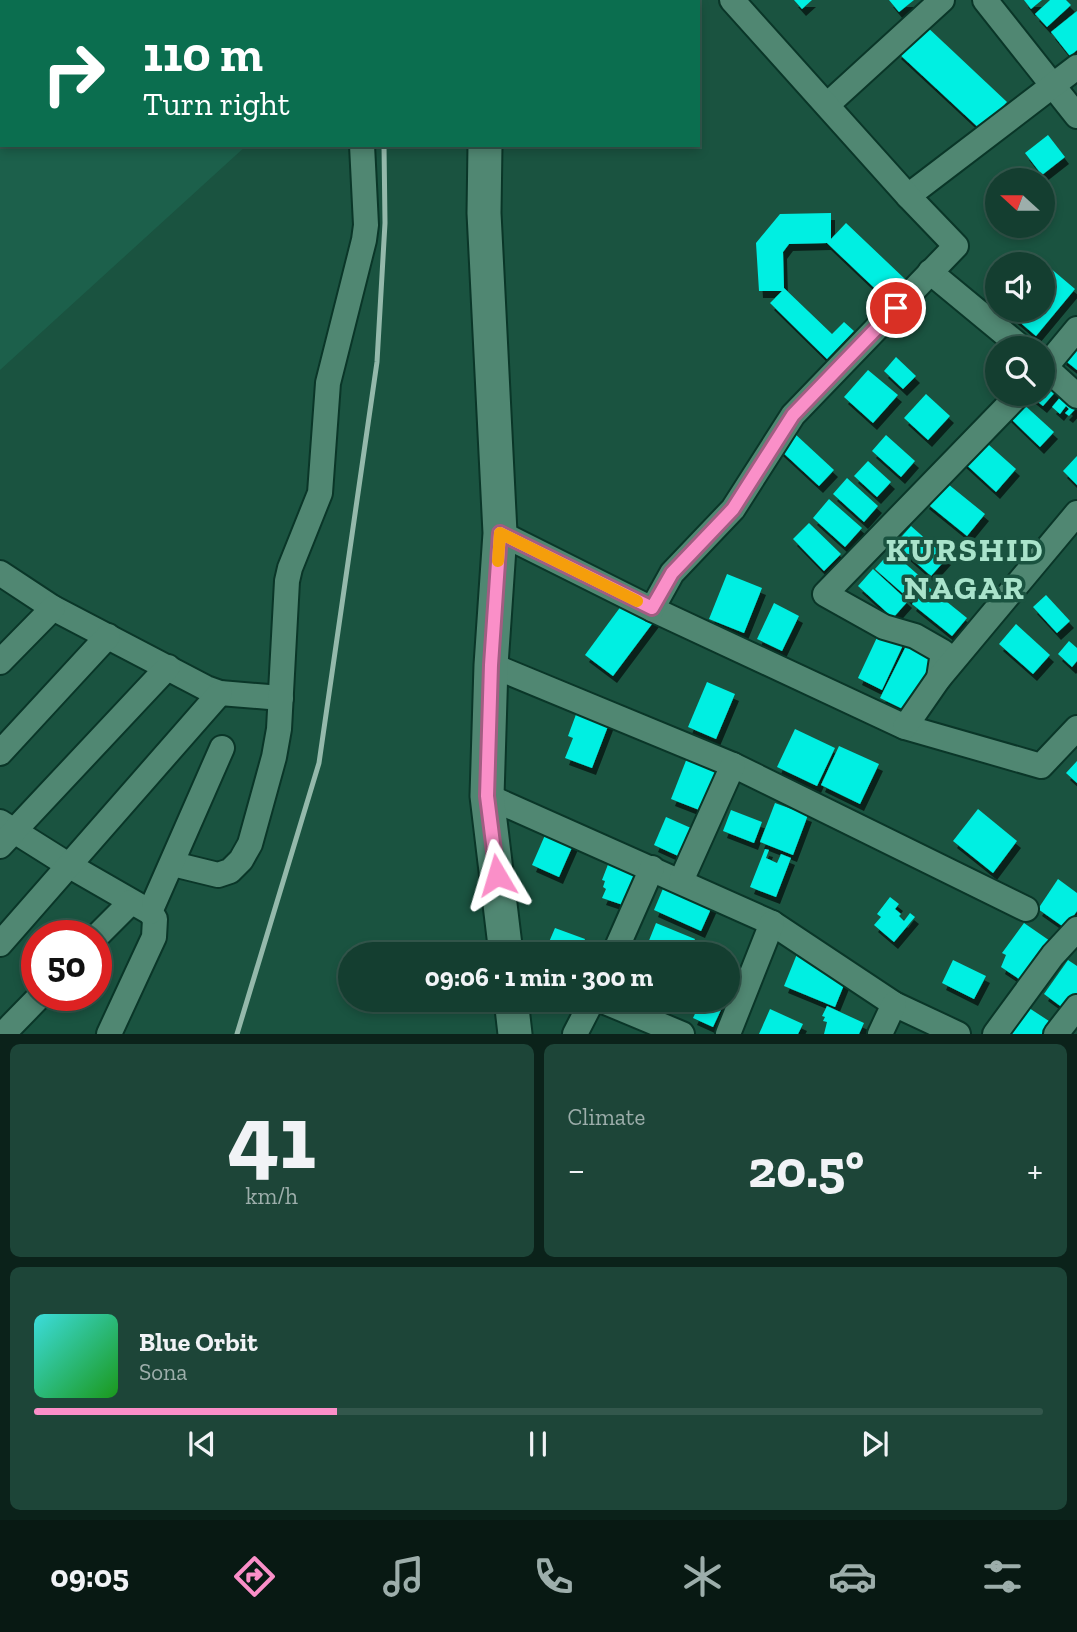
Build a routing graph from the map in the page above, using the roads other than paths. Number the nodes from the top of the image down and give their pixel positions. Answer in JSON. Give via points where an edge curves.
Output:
{"nodes":[{"id":1,"x":942,"y":0,"type":"edge"},
{"id":2,"x":985,"y":0,"type":"edge"},
{"id":3,"x":736,"y":1,"type":"edge"},
{"id":4,"x":1077,"y":67,"type":"edge"},
{"id":5,"x":1053,"y":85,"type":"junction"},
{"id":6,"x":827,"y":105,"type":"junction"},
{"id":7,"x":1077,"y":116,"type":"edge"},
{"id":8,"x":362,"y":147,"type":"edge"},
{"id":9,"x":485,"y":147,"type":"edge"},
{"id":10,"x":908,"y":196,"type":"junction"},
{"id":11,"x":930,"y":272,"type":"junction"},
{"id":12,"x":1077,"y":329,"type":"edge"},
{"id":13,"x":1007,"y":336,"type":"edge"},
{"id":14,"x":1055,"y":354,"type":"edge"},
{"id":15,"x":1055,"y":377,"type":"edge"},
{"id":16,"x":1077,"y":396,"type":"edge"},
{"id":17,"x":1007,"y":406,"type":"edge"},
{"id":18,"x":1077,"y":513,"type":"edge"},
{"id":19,"x":500,"y":533,"type":"junction"},
{"id":20,"x":0,"y":573,"type":"edge"},
{"id":21,"x":53,"y":608,"type":"junction"},
{"id":22,"x":652,"y":608,"type":"junction"},
{"id":23,"x":108,"y":636,"type":"junction"},
{"id":24,"x":0,"y":662,"type":"edge"},
{"id":25,"x":491,"y":665,"type":"junction"},
{"id":26,"x":168,"y":667,"type":"junction"},
{"id":27,"x":939,"y":678,"type":"junction"},
{"id":28,"x":220,"y":693,"type":"junction"},
{"id":29,"x":281,"y":698,"type":"junction"},
{"id":30,"x":905,"y":727,"type":"junction"},
{"id":31,"x":1077,"y":728,"type":"edge"},
{"id":32,"x":222,"y":748,"type":"dead end"},
{"id":33,"x":0,"y":753,"type":"edge"},
{"id":34,"x":733,"y":765,"type":"junction"},
{"id":35,"x":487,"y":796,"type":"junction"},
{"id":36,"x":4,"y":833,"type":"edge"},
{"id":37,"x":173,"y":864,"type":"junction"},
{"id":38,"x":69,"y":866,"type":"junction"},
{"id":39,"x":652,"y":868,"type":"junction"},
{"id":40,"x":681,"y":881,"type":"junction"},
{"id":41,"x":140,"y":907,"type":"junction"},
{"id":42,"x":1026,"y":909,"type":"dead end"},
{"id":43,"x":772,"y":923,"type":"junction"},
{"id":44,"x":112,"y":926,"type":"edge"},
{"id":45,"x":1077,"y":929,"type":"edge"},
{"id":46,"x":505,"y":942,"type":"edge"},
{"id":47,"x":619,"y":942,"type":"edge"},
{"id":48,"x":0,"y":944,"type":"edge"},
{"id":49,"x":894,"y":1004,"type":"junction"},
{"id":50,"x":1077,"y":1007,"type":"edge"},
{"id":51,"x":25,"y":1011,"type":"edge"},
{"id":52,"x":512,"y":1012,"type":"edge"},
{"id":53,"x":588,"y":1012,"type":"edge"},
{"id":54,"x":627,"y":1012,"type":"edge"},
{"id":55,"x":3,"y":1034,"type":"edge"},
{"id":56,"x":109,"y":1034,"type":"edge"},
{"id":57,"x":515,"y":1034,"type":"edge"},
{"id":58,"x":575,"y":1034,"type":"edge"},
{"id":59,"x":682,"y":1034,"type":"edge"},
{"id":60,"x":727,"y":1034,"type":"edge"},
{"id":61,"x":880,"y":1034,"type":"edge"},
{"id":62,"x":958,"y":1034,"type":"edge"},
{"id":63,"x":995,"y":1034,"type":"edge"},
{"id":64,"x":1056,"y":1034,"type":"edge"}],
"edges":[{"from":1,"to":6,"type":"street"},
{"from":2,"to":5,"type":"street"},
{"from":3,"to":6,"type":"street"},
{"from":4,"to":5,"type":"street"},
{"from":5,"to":7,"type":"street"},
{"from":5,"to":10,"type":"street"},
{"from":6,"to":10,"type":"street"},
{"from":8,"to":29,"type":"street","via":[[364,240],[328,383],[320,493],[287,581]]},
{"from":9,"to":19,"type":"main road","via":[[484,213]]},
{"from":10,"to":11,"type":"street","via":[[956,246]]},
{"from":11,"to":13,"type":"street"},
{"from":11,"to":22,"type":"street","via":[[793,415],[733,509],[672,573]]},
{"from":12,"to":14,"type":"street"},
{"from":15,"to":16,"type":"street"},
{"from":17,"to":27,"type":"street","via":[[825,594],[884,627],[915,636],[943,652]]},
{"from":18,"to":27,"type":"street"},
{"from":19,"to":22,"type":"street"},
{"from":19,"to":25,"type":"main road"},
{"from":20,"to":21,"type":"street"},
{"from":21,"to":23,"type":"street"},
{"from":21,"to":24,"type":"street"},
{"from":22,"to":30,"type":"street"},
{"from":23,"to":26,"type":"street"},
{"from":23,"to":33,"type":"street"},
{"from":25,"to":34,"type":"street"},
{"from":25,"to":35,"type":"main road"},
{"from":26,"to":28,"type":"street"},
{"from":26,"to":36,"type":"street"},
{"from":27,"to":30,"type":"street"},
{"from":28,"to":29,"type":"street"},
{"from":28,"to":38,"type":"street"},
{"from":29,"to":37,"type":"street","via":[[274,757],[250,844],[241,860],[218,875]]},
{"from":30,"to":31,"type":"street","via":[[1041,766]]},
{"from":32,"to":37,"type":"street"},
{"from":34,"to":40,"type":"street"},
{"from":34,"to":42,"type":"street"},
{"from":35,"to":39,"type":"street"},
{"from":35,"to":46,"type":"main road"},
{"from":36,"to":38,"type":"street"},
{"from":37,"to":41,"type":"street"},
{"from":38,"to":41,"type":"street"},
{"from":38,"to":48,"type":"street"},
{"from":39,"to":40,"type":"street"},
{"from":39,"to":47,"type":"street"},
{"from":40,"to":43,"type":"street"},
{"from":41,"to":44,"type":"street"},
{"from":41,"to":56,"type":"street","via":[[155,919],[153,937]]},
{"from":43,"to":49,"type":"street"},
{"from":43,"to":60,"type":"street"},
{"from":45,"to":63,"type":"street"},
{"from":49,"to":61,"type":"street"},
{"from":49,"to":62,"type":"street"},
{"from":50,"to":64,"type":"street"},
{"from":51,"to":55,"type":"street"},
{"from":52,"to":57,"type":"main road"},
{"from":53,"to":58,"type":"street"},
{"from":54,"to":59,"type":"street"}]}
